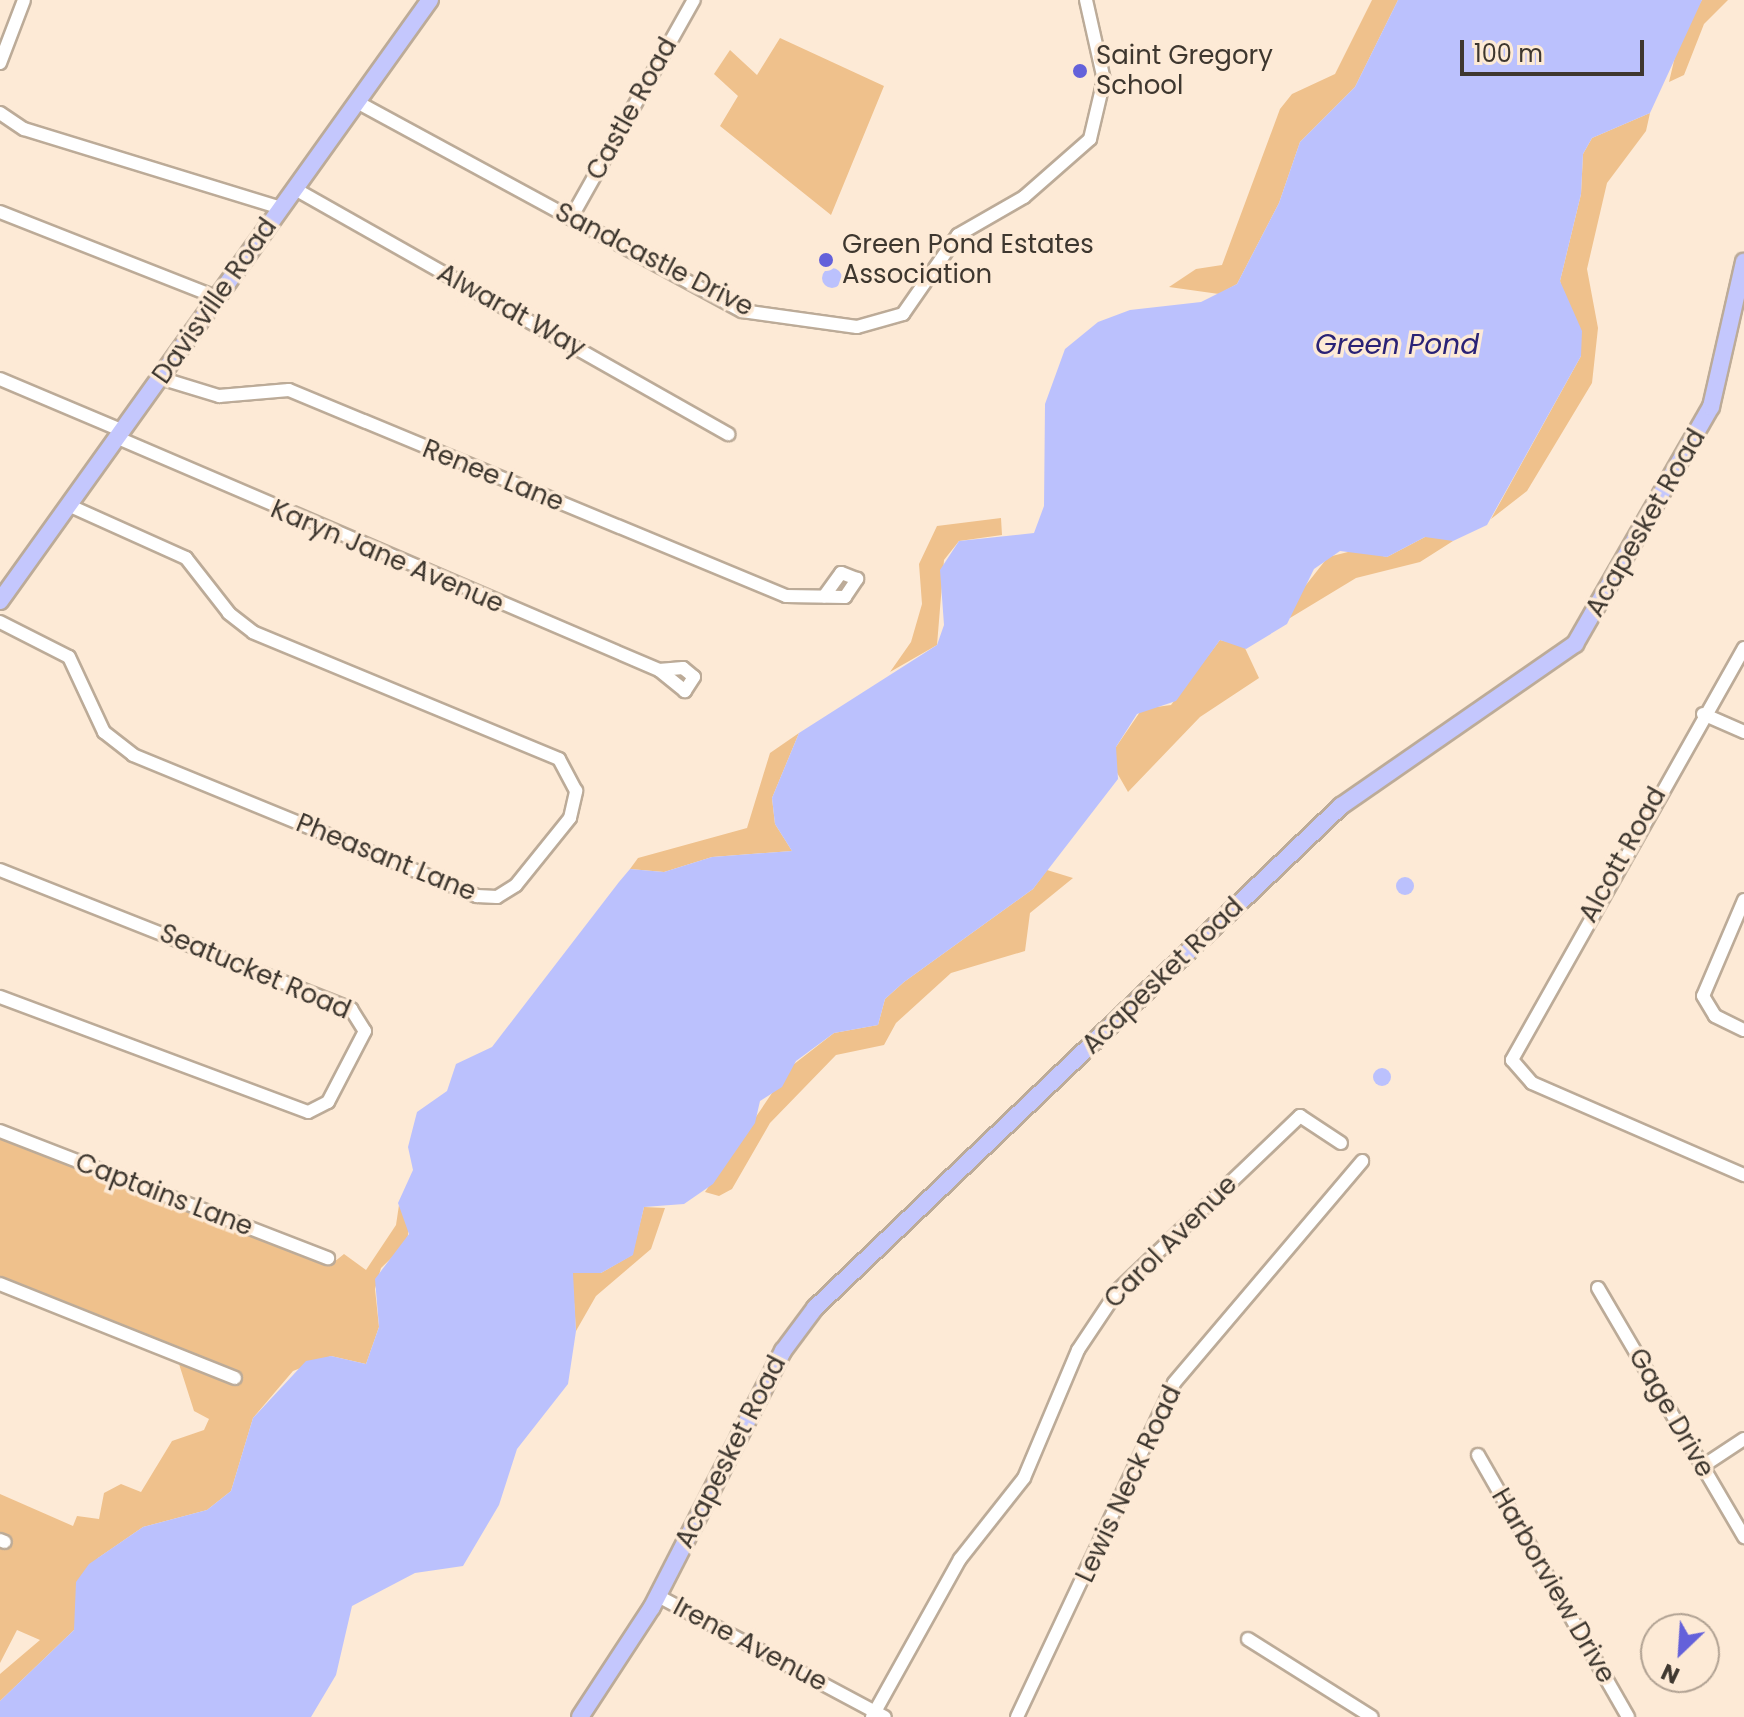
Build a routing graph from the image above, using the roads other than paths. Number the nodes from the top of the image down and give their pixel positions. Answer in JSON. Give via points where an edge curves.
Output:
{"nodes":[{"id":1,"x":24,"y":0,"type":"edge"},
{"id":2,"x":430,"y":0,"type":"edge"},
{"id":3,"x":694,"y":0,"type":"edge"},
{"id":4,"x":1086,"y":0,"type":"edge"},
{"id":5,"x":0,"y":63,"type":"edge"},
{"id":6,"x":357,"y":102,"type":"junction"},
{"id":7,"x":0,"y":113,"type":"edge"},
{"id":8,"x":295,"y":189,"type":"junction"},
{"id":9,"x":281,"y":208,"type":"junction"},
{"id":10,"x":0,"y":212,"type":"edge"},
{"id":11,"x":571,"y":218,"type":"junction"},
{"id":12,"x":1744,"y":262,"type":"edge"},
{"id":13,"x":218,"y":298,"type":"junction"},
{"id":14,"x":160,"y":378,"type":"junction"},
{"id":15,"x":0,"y":379,"type":"edge"},
{"id":16,"x":728,"y":434,"type":"dead end"},
{"id":17,"x":120,"y":435,"type":"junction"},
{"id":18,"x":68,"y":505,"type":"junction"},
{"id":19,"x":824,"y":596,"type":"dead end"},
{"id":20,"x":0,"y":601,"type":"edge"},
{"id":21,"x":0,"y":622,"type":"edge"},
{"id":22,"x":1744,"y":648,"type":"edge"},
{"id":23,"x":659,"y":670,"type":"dead end"},
{"id":24,"x":1703,"y":714,"type":"junction"},
{"id":25,"x":1744,"y":732,"type":"edge"},
{"id":26,"x":0,"y":870,"type":"edge"},
{"id":27,"x":1744,"y":900,"type":"edge"},
{"id":28,"x":0,"y":997,"type":"edge"},
{"id":29,"x":1744,"y":1030,"type":"edge"},
{"id":30,"x":0,"y":1131,"type":"edge"},
{"id":31,"x":1341,"y":1143,"type":"dead end"},
{"id":32,"x":1362,"y":1161,"type":"dead end"},
{"id":33,"x":1744,"y":1175,"type":"edge"},
{"id":34,"x":328,"y":1258,"type":"dead end"},
{"id":35,"x":0,"y":1284,"type":"edge"},
{"id":36,"x":1598,"y":1288,"type":"dead end"},
{"id":37,"x":235,"y":1378,"type":"dead end"},
{"id":38,"x":1744,"y":1439,"type":"edge"},
{"id":39,"x":1478,"y":1455,"type":"dead end"},
{"id":40,"x":1703,"y":1466,"type":"junction"},
{"id":41,"x":1744,"y":1537,"type":"edge"},
{"id":42,"x":658,"y":1596,"type":"junction"},
{"id":43,"x":1248,"y":1639,"type":"dead end"},
{"id":44,"x":878,"y":1715,"type":"edge"},
{"id":45,"x":580,"y":1717,"type":"edge"},
{"id":46,"x":1017,"y":1717,"type":"edge"},
{"id":47,"x":1372,"y":1717,"type":"edge"},
{"id":48,"x":1628,"y":1717,"type":"edge"}],
"edges":[{"from":1,"to":5,"type":"street"},
{"from":2,"to":6,"type":"main road","name":"Davisville Road"},
{"from":3,"to":11,"type":"street","name":"Castle Road"},
{"from":4,"to":11,"type":"street","name":"Sandcastle Drive","via":[[1104,80],[1090,139],[1024,197],[958,235],[903,314],[857,327],[742,311]]},
{"from":6,"to":8,"type":"main road","name":"Davisville Road"},
{"from":6,"to":11,"type":"street","name":"Sandcastle Drive"},
{"from":7,"to":9,"type":"street","via":[[24,129]]},
{"from":8,"to":9,"type":"main road","name":"Davisville Road"},
{"from":8,"to":16,"type":"street","name":"Alwardt Way"},
{"from":9,"to":13,"type":"main road","name":"Davisville Road"},
{"from":10,"to":13,"type":"street"},
{"from":12,"to":42,"type":"main road","name":"Acapesket Road","via":[[1711,407],[1575,644],[1341,806],[815,1308],[783,1351]]},
{"from":13,"to":14,"type":"main road","name":"Davisville Road"},
{"from":14,"to":17,"type":"main road","name":"Davisville Road"},
{"from":14,"to":19,"type":"street","name":"Renee Lane","via":[[219,396],[289,390],[786,596]]},
{"from":15,"to":17,"type":"street","name":"Karyn Jane Avenue"},
{"from":17,"to":18,"type":"main road","name":"Davisville Road"},
{"from":17,"to":23,"type":"street","name":"Karyn Jane Avenue"},
{"from":18,"to":20,"type":"main road","name":"Davisville Road"},
{"from":18,"to":21,"type":"street","name":"Pheasant Lane","via":[[186,558],[229,613],[253,632],[559,759],[576,791],[570,818],[516,885],[497,897],[477,896],[121,748],[98,723],[69,657]]},
{"from":22,"to":24,"type":"street","name":"Alcott Road"},
{"from":24,"to":25,"type":"street"},
{"from":24,"to":33,"type":"street","name":"Alcott Road","via":[[1552,981],[1515,1066],[1532,1083]]},
{"from":26,"to":28,"type":"street","name":"Seatucket Road","via":[[351,1009],[365,1031],[328,1102],[308,1112]]},
{"from":27,"to":29,"type":"street","via":[[1703,996],[1715,1016]]},
{"from":30,"to":34,"type":"street","name":"Captains Lane"},
{"from":31,"to":44,"type":"street","name":"Carol Avenue","via":[[1300,1116],[1118,1290],[1078,1350],[1024,1478],[960,1558]]},
{"from":32,"to":46,"type":"street","name":"Lewis Neck Road","via":[[1174,1383]]},
{"from":35,"to":37,"type":"street"},
{"from":36,"to":40,"type":"street","name":"Gage Drive"},
{"from":38,"to":40,"type":"street"},
{"from":39,"to":48,"type":"street","name":"Harborview Drive"},
{"from":40,"to":41,"type":"street","name":"Gage Drive"},
{"from":42,"to":44,"type":"street","name":"Irene Avenue"},
{"from":42,"to":45,"type":"main road","name":"Acapesket Road"},
{"from":43,"to":47,"type":"street"}]}
